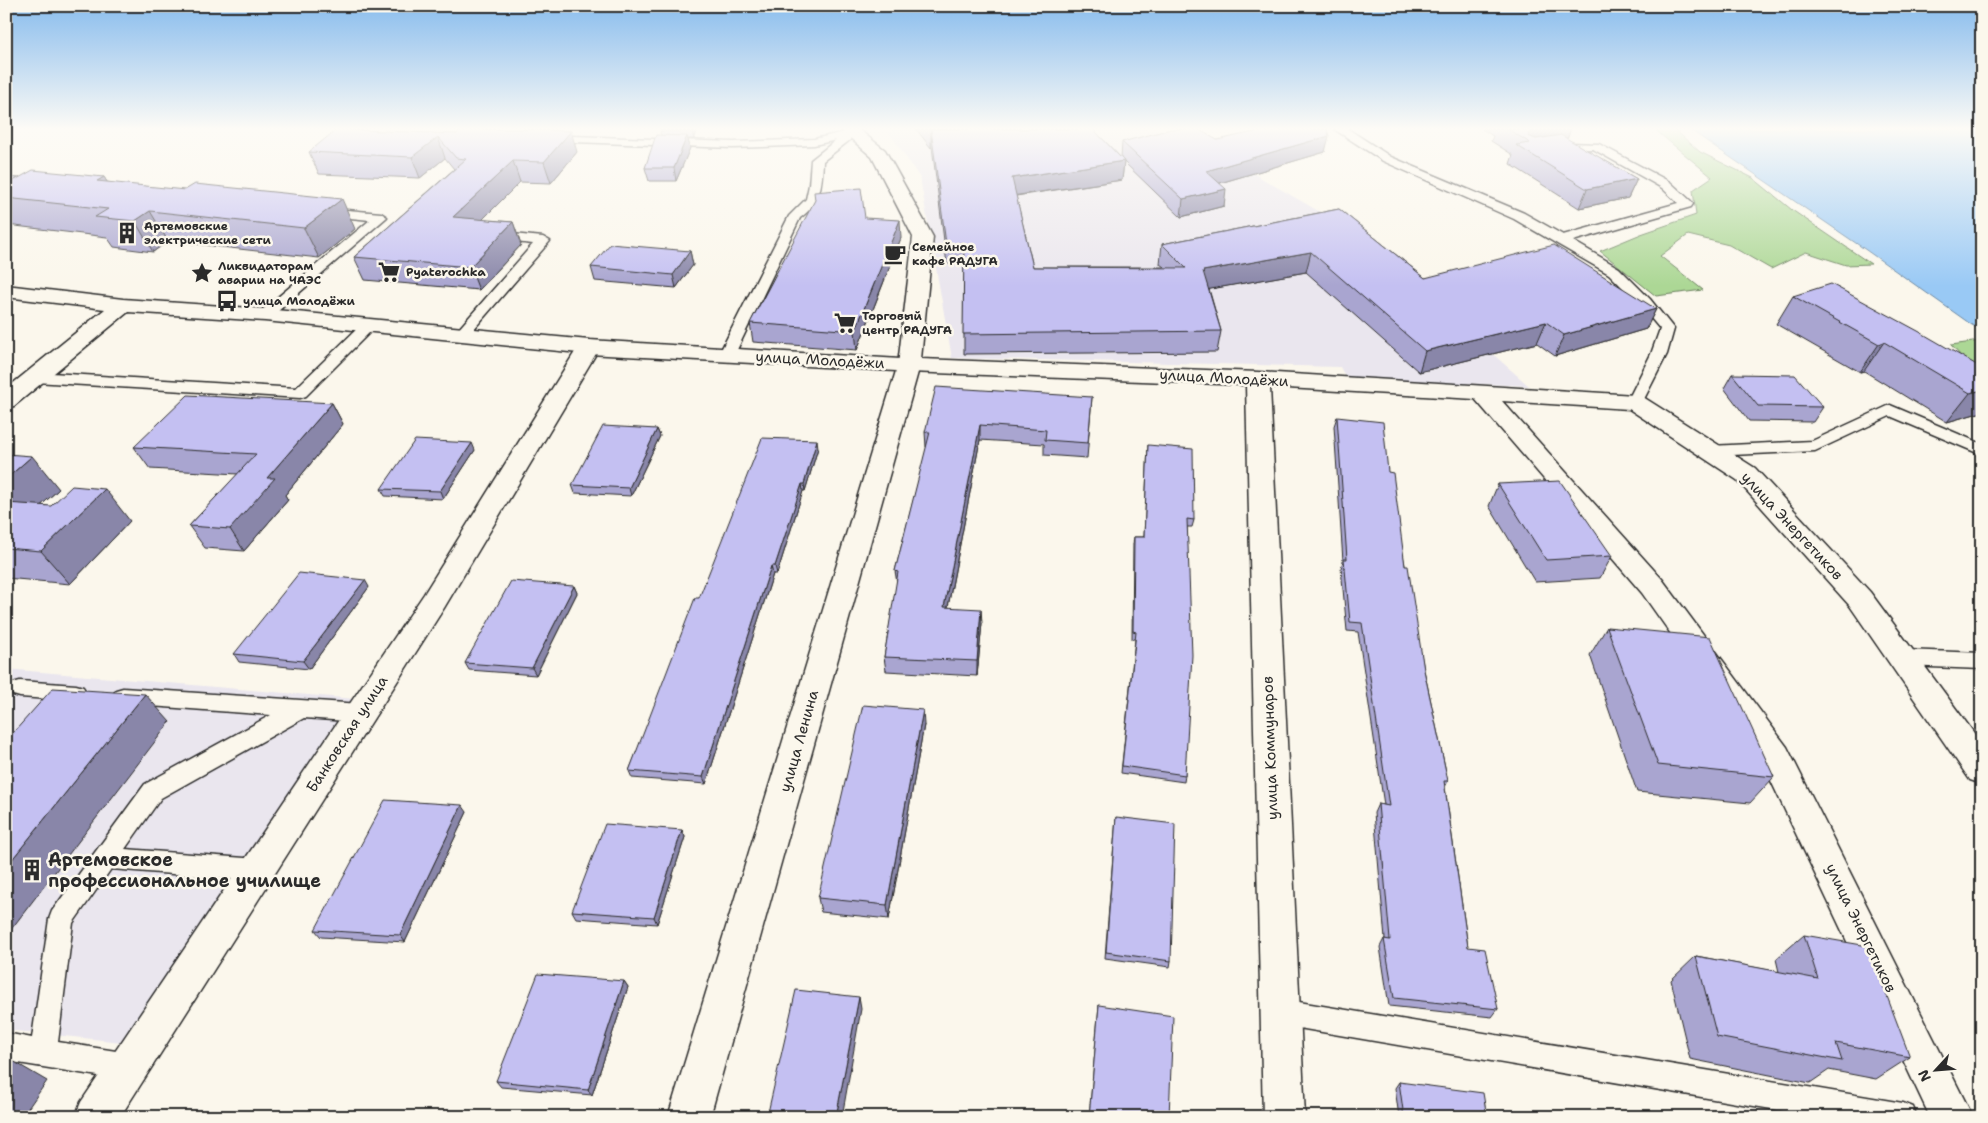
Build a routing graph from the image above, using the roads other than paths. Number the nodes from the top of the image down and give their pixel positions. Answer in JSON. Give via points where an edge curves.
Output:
{"nodes":[{"id":1,"x":815,"y":181,"type":"edge"},
{"id":2,"x":894,"y":181,"type":"edge"},
{"id":3,"x":1439,"y":181,"type":"edge"},
{"id":4,"x":1659,"y":181,"type":"edge"},
{"id":5,"x":314,"y":211,"type":"edge"},
{"id":6,"x":477,"y":235,"type":"edge"},
{"id":7,"x":1561,"y":240,"type":"junction"},
{"id":8,"x":6,"y":291,"type":"edge"},
{"id":9,"x":123,"y":304,"type":"junction"},
{"id":10,"x":265,"y":315,"type":"junction"},
{"id":11,"x":369,"y":326,"type":"junction"},
{"id":12,"x":462,"y":334,"type":"junction"},
{"id":13,"x":589,"y":347,"type":"junction"},
{"id":14,"x":727,"y":354,"type":"junction"},
{"id":15,"x":909,"y":365,"type":"junction"},
{"id":16,"x":36,"y":377,"type":"junction"},
{"id":17,"x":1258,"y":379,"type":"junction"},
{"id":18,"x":1482,"y":393,"type":"junction"},
{"id":19,"x":6,"y":401,"type":"edge"},
{"id":20,"x":1635,"y":402,"type":"junction"},
{"id":21,"x":1982,"y":450,"type":"edge"},
{"id":22,"x":1710,"y":451,"type":"junction"},
{"id":23,"x":1904,"y":658,"type":"junction"},
{"id":24,"x":1982,"y":661,"type":"edge"},
{"id":25,"x":20,"y":689,"type":"dead end"},
{"id":26,"x":301,"y":708,"type":"junction"},
{"id":27,"x":361,"y":712,"type":"junction"},
{"id":28,"x":1982,"y":770,"type":"edge"},
{"id":29,"x":105,"y":858,"type":"junction"},
{"id":30,"x":258,"y":870,"type":"junction"},
{"id":31,"x":1281,"y":1012,"type":"junction"},
{"id":32,"x":6,"y":1047,"type":"edge"},
{"id":33,"x":43,"y":1053,"type":"junction"},
{"id":34,"x":129,"y":1067,"type":"junction"},
{"id":35,"x":96,"y":1117,"type":"edge"},
{"id":36,"x":690,"y":1117,"type":"edge"},
{"id":37,"x":1284,"y":1117,"type":"edge"},
{"id":38,"x":1903,"y":1117,"type":"edge"},
{"id":39,"x":1952,"y":1117,"type":"edge"}],
"edges":[{"from":1,"to":14,"type":"lane","via":[[814,198],[806,210],[795,216]]},
{"from":2,"to":15,"type":"street","name":"улица Ленина","via":[[923,237]]},
{"from":3,"to":7,"type":"lane","via":[[1510,212]]},
{"from":4,"to":7,"type":"lane","via":[[1687,204]]},
{"from":5,"to":10,"type":"lane","via":[[381,218]]},
{"from":6,"to":12,"type":"lane","via":[[543,241]]},
{"from":7,"to":20,"type":"lane","via":[[1614,271],[1667,329],[1659,354]]},
{"from":8,"to":9,"type":"street","name":"улица Молодёжи"},
{"from":9,"to":10,"type":"street","name":"улица Молодёжи"},
{"from":9,"to":16,"type":"street"},
{"from":10,"to":11,"type":"street","name":"улица Молодёжи"},
{"from":11,"to":12,"type":"street","name":"улица Молодёжи"},
{"from":11,"to":16,"type":"lane","via":[[300,394]]},
{"from":12,"to":13,"type":"street","name":"улица Молодёжи"},
{"from":13,"to":14,"type":"street","name":"улица Молодёжи"},
{"from":13,"to":27,"type":"street","name":"Банковская улица","via":[[434,601]]},
{"from":14,"to":15,"type":"street","name":"улица Молодёжи"},
{"from":15,"to":17,"type":"street","name":"улица Молодёжи"},
{"from":15,"to":36,"type":"street","name":"улица Ленина"},
{"from":16,"to":19,"type":"street"},
{"from":17,"to":18,"type":"street","name":"улица Молодёжи"},
{"from":17,"to":31,"type":"street","name":"улица Коммунаров"},
{"from":18,"to":20,"type":"street","name":"улица Молодёжи"},
{"from":18,"to":39,"type":"street","name":"улица Энергетиков","via":[[1652,586],[1776,757]]},
{"from":20,"to":22,"type":"street","name":"улица Энергетиков"},
{"from":21,"to":22,"type":"lane","via":[[1890,410],[1815,446]]},
{"from":22,"to":23,"type":"street","name":"улица Энергетиков","via":[[1746,474],[1860,599]]},
{"from":23,"to":24,"type":"lane"},
{"from":23,"to":28,"type":"street","name":"улица Энергетиков"},
{"from":25,"to":26,"type":"lane"},
{"from":26,"to":27,"type":"lane"},
{"from":26,"to":29,"type":"lane","via":[[153,790]]},
{"from":27,"to":30,"type":"street","name":"Банковская улица"},
{"from":29,"to":30,"type":"lane"},
{"from":29,"to":33,"type":"lane","via":[[61,919]]},
{"from":30,"to":34,"type":"street","name":"Банковская улица"},
{"from":31,"to":37,"type":"street","name":"улица Коммунаров"},
{"from":31,"to":38,"type":"lane"},
{"from":32,"to":33,"type":"lane"},
{"from":33,"to":34,"type":"lane"},
{"from":34,"to":35,"type":"street","name":"Банковская улица"}]}
